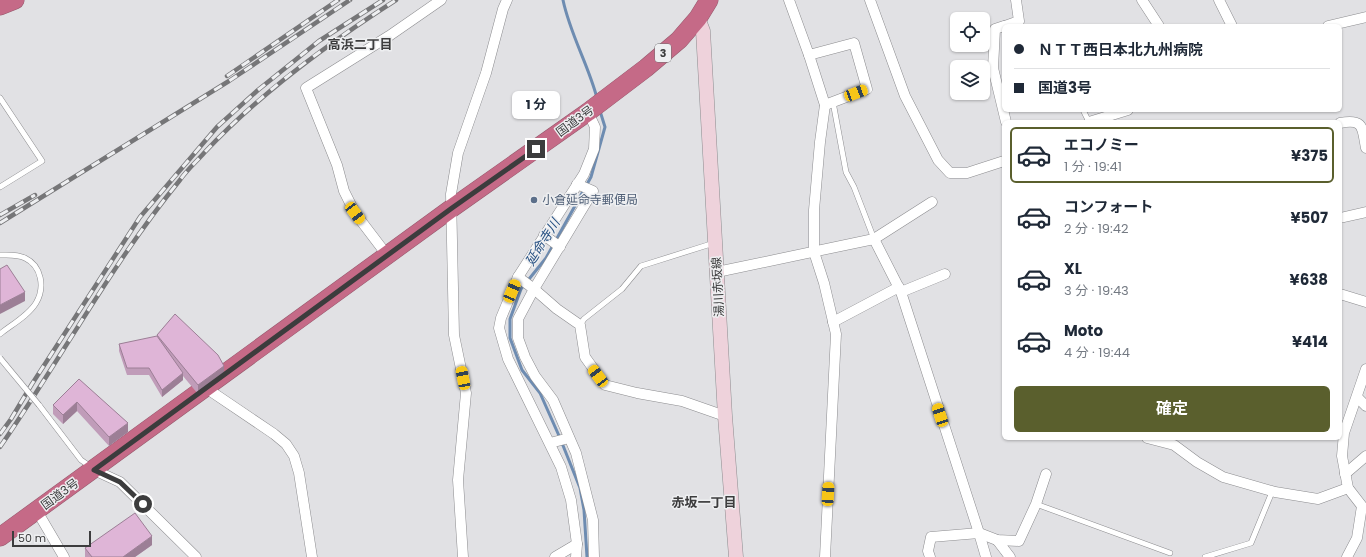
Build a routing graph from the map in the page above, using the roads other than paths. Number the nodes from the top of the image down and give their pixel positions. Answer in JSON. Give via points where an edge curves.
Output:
{"nodes":[{"id":1,"x":15,"y":0,"type":"edge"},
{"id":2,"x":441,"y":0,"type":"edge"},
{"id":3,"x":507,"y":0,"type":"edge"},
{"id":4,"x":709,"y":0,"type":"edge"},
{"id":5,"x":789,"y":0,"type":"edge"},
{"id":6,"x":870,"y":0,"type":"edge"},
{"id":7,"x":1016,"y":0,"type":"edge"},
{"id":8,"x":1142,"y":0,"type":"edge"},
{"id":9,"x":1219,"y":0,"type":"edge"},
{"id":10,"x":0,"y":6,"type":"edge"},
{"id":11,"x":1366,"y":17,"type":"edge"},
{"id":12,"x":698,"y":18,"type":"junction"},
{"id":13,"x":1012,"y":24,"type":"edge"},
{"id":14,"x":1158,"y":24,"type":"edge"},
{"id":15,"x":1231,"y":24,"type":"edge"},
{"id":16,"x":1336,"y":24,"type":"edge"},
{"id":17,"x":1002,"y":27,"type":"edge"},
{"id":18,"x":809,"y":55,"type":"junction"},
{"id":19,"x":0,"y":98,"type":"edge"},
{"id":20,"x":829,"y":103,"type":"junction"},
{"id":21,"x":596,"y":105,"type":"junction"},
{"id":22,"x":1002,"y":105,"type":"edge"},
{"id":23,"x":1122,"y":112,"type":"edge"},
{"id":24,"x":1096,"y":120,"type":"edge"},
{"id":25,"x":1342,"y":123,"type":"edge"},
{"id":26,"x":1366,"y":148,"type":"edge"},
{"id":27,"x":1002,"y":162,"type":"edge"},
{"id":28,"x":577,"y":184,"type":"junction"},
{"id":29,"x":0,"y":187,"type":"edge"},
{"id":30,"x":932,"y":202,"type":"dead end"},
{"id":31,"x":452,"y":208,"type":"junction"},
{"id":32,"x":1366,"y":212,"type":"edge"},
{"id":33,"x":1342,"y":218,"type":"edge"},
{"id":34,"x":544,"y":235,"type":"junction"},
{"id":35,"x":874,"y":239,"type":"junction"},
{"id":36,"x":715,"y":242,"type":"junction"},
{"id":37,"x":560,"y":247,"type":"junction"},
{"id":38,"x":814,"y":252,"type":"junction"},
{"id":39,"x":0,"y":255,"type":"edge"},
{"id":40,"x":387,"y":255,"type":"junction"},
{"id":41,"x":717,"y":272,"type":"junction"},
{"id":42,"x":945,"y":274,"type":"dead end"},
{"id":43,"x":518,"y":277,"type":"junction"},
{"id":44,"x":534,"y":289,"type":"junction"},
{"id":45,"x":900,"y":290,"type":"junction"},
{"id":46,"x":1342,"y":295,"type":"edge"},
{"id":47,"x":1366,"y":302,"type":"edge"},
{"id":48,"x":833,"y":322,"type":"junction"},
{"id":49,"x":580,"y":325,"type":"junction"},
{"id":50,"x":0,"y":334,"type":"edge"},
{"id":51,"x":0,"y":358,"type":"edge"},
{"id":52,"x":1366,"y":369,"type":"edge"},
{"id":53,"x":206,"y":388,"type":"junction"},
{"id":54,"x":1366,"y":389,"type":"edge"},
{"id":55,"x":1357,"y":397,"type":"junction"},
{"id":56,"x":1366,"y":406,"type":"edge"},
{"id":57,"x":725,"y":416,"type":"junction"},
{"id":58,"x":1342,"y":432,"type":"edge"},
{"id":59,"x":569,"y":438,"type":"junction"},
{"id":60,"x":1155,"y":440,"type":"edge"},
{"id":61,"x":550,"y":443,"type":"junction"},
{"id":62,"x":1366,"y":456,"type":"edge"},
{"id":63,"x":94,"y":470,"type":"junction"},
{"id":64,"x":1046,"y":474,"type":"dead end"},
{"id":65,"x":1345,"y":474,"type":"junction"},
{"id":66,"x":1348,"y":488,"type":"junction"},
{"id":67,"x":1272,"y":492,"type":"junction"},
{"id":68,"x":1036,"y":504,"type":"junction"},
{"id":69,"x":37,"y":511,"type":"junction"},
{"id":70,"x":1366,"y":530,"type":"edge"},
{"id":71,"x":979,"y":533,"type":"junction"},
{"id":72,"x":0,"y":537,"type":"edge"},
{"id":73,"x":1357,"y":538,"type":"junction"},
{"id":74,"x":998,"y":540,"type":"junction"},
{"id":75,"x":577,"y":544,"type":"junction"},
{"id":76,"x":1170,"y":553,"type":"dead end"},
{"id":77,"x":64,"y":557,"type":"edge"},
{"id":78,"x":196,"y":557,"type":"edge"},
{"id":79,"x":312,"y":557,"type":"edge"},
{"id":80,"x":462,"y":557,"type":"edge"},
{"id":81,"x":555,"y":557,"type":"edge"},
{"id":82,"x":576,"y":557,"type":"edge"},
{"id":83,"x":594,"y":557,"type":"edge"},
{"id":84,"x":736,"y":557,"type":"edge"},
{"id":85,"x":825,"y":557,"type":"edge"},
{"id":86,"x":930,"y":557,"type":"edge"},
{"id":87,"x":986,"y":557,"type":"edge"},
{"id":88,"x":1010,"y":557,"type":"edge"},
{"id":89,"x":1205,"y":557,"type":"edge"},
{"id":90,"x":1347,"y":557,"type":"edge"}],
"edges":[{"from":1,"to":10,"type":"highway"},
{"from":2,"to":40,"type":"street","via":[[306,88],[337,166],[344,191],[355,213]]},
{"from":3,"to":31,"type":"street","via":[[486,73],[458,153],[451,194]]},
{"from":4,"to":12,"type":"highway","name":"国道3号","number":"3"},
{"from":5,"to":18,"type":"street"},
{"from":6,"to":27,"type":"street","via":[[905,96],[938,160],[950,173],[967,173]]},
{"from":7,"to":13,"type":"street","via":[[1020,21]]},
{"from":8,"to":14,"type":"street"},
{"from":9,"to":15,"type":"street"},
{"from":11,"to":16,"type":"street"},
{"from":12,"to":21,"type":"highway","name":"国道3号","number":"3","via":[[679,40]]},
{"from":12,"to":36,"type":"main road","name":"湯川赤坂線","via":[[702,31]]},
{"from":17,"to":22,"type":"street","via":[[995,29],[993,68]]},
{"from":18,"to":20,"type":"street"},
{"from":18,"to":20,"type":"street","via":[[854,43],[867,89]]},
{"from":19,"to":29,"type":"lane","via":[[42,161]]},
{"from":20,"to":35,"type":"lane","via":[[846,172]]},
{"from":20,"to":38,"type":"street","via":[[820,142],[814,210]]},
{"from":21,"to":28,"type":"street","via":[[594,149]]},
{"from":21,"to":31,"type":"highway","name":"国道3号","number":"3"},
{"from":23,"to":24,"type":"street"},
{"from":25,"to":26,"type":"street","via":[[1359,123]]},
{"from":28,"to":34,"type":"street"},
{"from":28,"to":37,"type":"street","via":[[593,191]]},
{"from":30,"to":35,"type":"street"},
{"from":31,"to":40,"type":"highway","name":"国道3号","number":"3"},
{"from":31,"to":80,"type":"street","via":[[454,335],[466,393],[458,480]]},
{"from":32,"to":33,"type":"street"},
{"from":34,"to":37,"type":"street"},
{"from":34,"to":43,"type":"street"},
{"from":35,"to":38,"type":"street"},
{"from":35,"to":45,"type":"street"},
{"from":36,"to":41,"type":"main road","name":"湯川赤坂線"},
{"from":36,"to":49,"type":"lane","via":[[641,266],[622,289]]},
{"from":37,"to":44,"type":"street"},
{"from":38,"to":41,"type":"street"},
{"from":38,"to":48,"type":"street"},
{"from":39,"to":50,"type":"lane","via":[[25,258],[36,267],[41,278],[40,293],[35,304]]},
{"from":40,"to":53,"type":"highway","name":"国道3号","number":"3"},
{"from":41,"to":57,"type":"main road","name":"湯川赤坂線"},
{"from":42,"to":45,"type":"street"},
{"from":43,"to":44,"type":"street"},
{"from":43,"to":61,"type":"street","via":[[499,328],[508,360]]},
{"from":44,"to":49,"type":"street","via":[[556,309]]},
{"from":44,"to":59,"type":"street","via":[[518,319],[518,338],[535,376],[553,400]]},
{"from":45,"to":48,"type":"street"},
{"from":45,"to":71,"type":"street"},
{"from":46,"to":47,"type":"street"},
{"from":48,"to":85,"type":"street","via":[[836,334]]},
{"from":49,"to":57,"type":"street","via":[[585,357],[606,385],[682,401]]},
{"from":51,"to":63,"type":"lane","bridge":true,"via":[[40,405],[81,460]]},
{"from":52,"to":55,"type":"street"},
{"from":53,"to":63,"type":"highway","name":"国道3号","number":"3"},
{"from":53,"to":79,"type":"street","via":[[274,434],[286,444],[294,456]]},
{"from":54,"to":55,"type":"street"},
{"from":55,"to":56,"type":"street"},
{"from":55,"to":58,"type":"street"},
{"from":57,"to":84,"type":"main road","name":"湯川赤坂線"},
{"from":58,"to":65,"type":"street"},
{"from":59,"to":61,"type":"street"},
{"from":59,"to":83,"type":"street","via":[[580,468],[593,520]]},
{"from":60,"to":67,"type":"street","via":[[1174,445],[1222,477]]},
{"from":61,"to":75,"type":"street","via":[[562,467],[571,500]]},
{"from":62,"to":65,"type":"street"},
{"from":63,"to":69,"type":"highway","name":"国道3号","number":"3"},
{"from":63,"to":78,"type":"street","via":[[120,482]]},
{"from":64,"to":68,"type":"street"},
{"from":65,"to":66,"type":"street"},
{"from":66,"to":67,"type":"street","via":[[1318,499]]},
{"from":66,"to":73,"type":"street","via":[[1362,506]]},
{"from":67,"to":89,"type":"lane","via":[[1251,543]]},
{"from":68,"to":74,"type":"street","via":[[1019,541]]},
{"from":68,"to":76,"type":"lane"},
{"from":69,"to":72,"type":"highway","name":"国道3号","number":"3"},
{"from":69,"to":77,"type":"street"},
{"from":70,"to":73,"type":"street"},
{"from":71,"to":74,"type":"street"},
{"from":71,"to":86,"type":"street","via":[[931,537],[928,551]]},
{"from":71,"to":87,"type":"street"},
{"from":73,"to":90,"type":"street"},
{"from":74,"to":88,"type":"street"},
{"from":75,"to":81,"type":"street"},
{"from":75,"to":82,"type":"street"}]}
